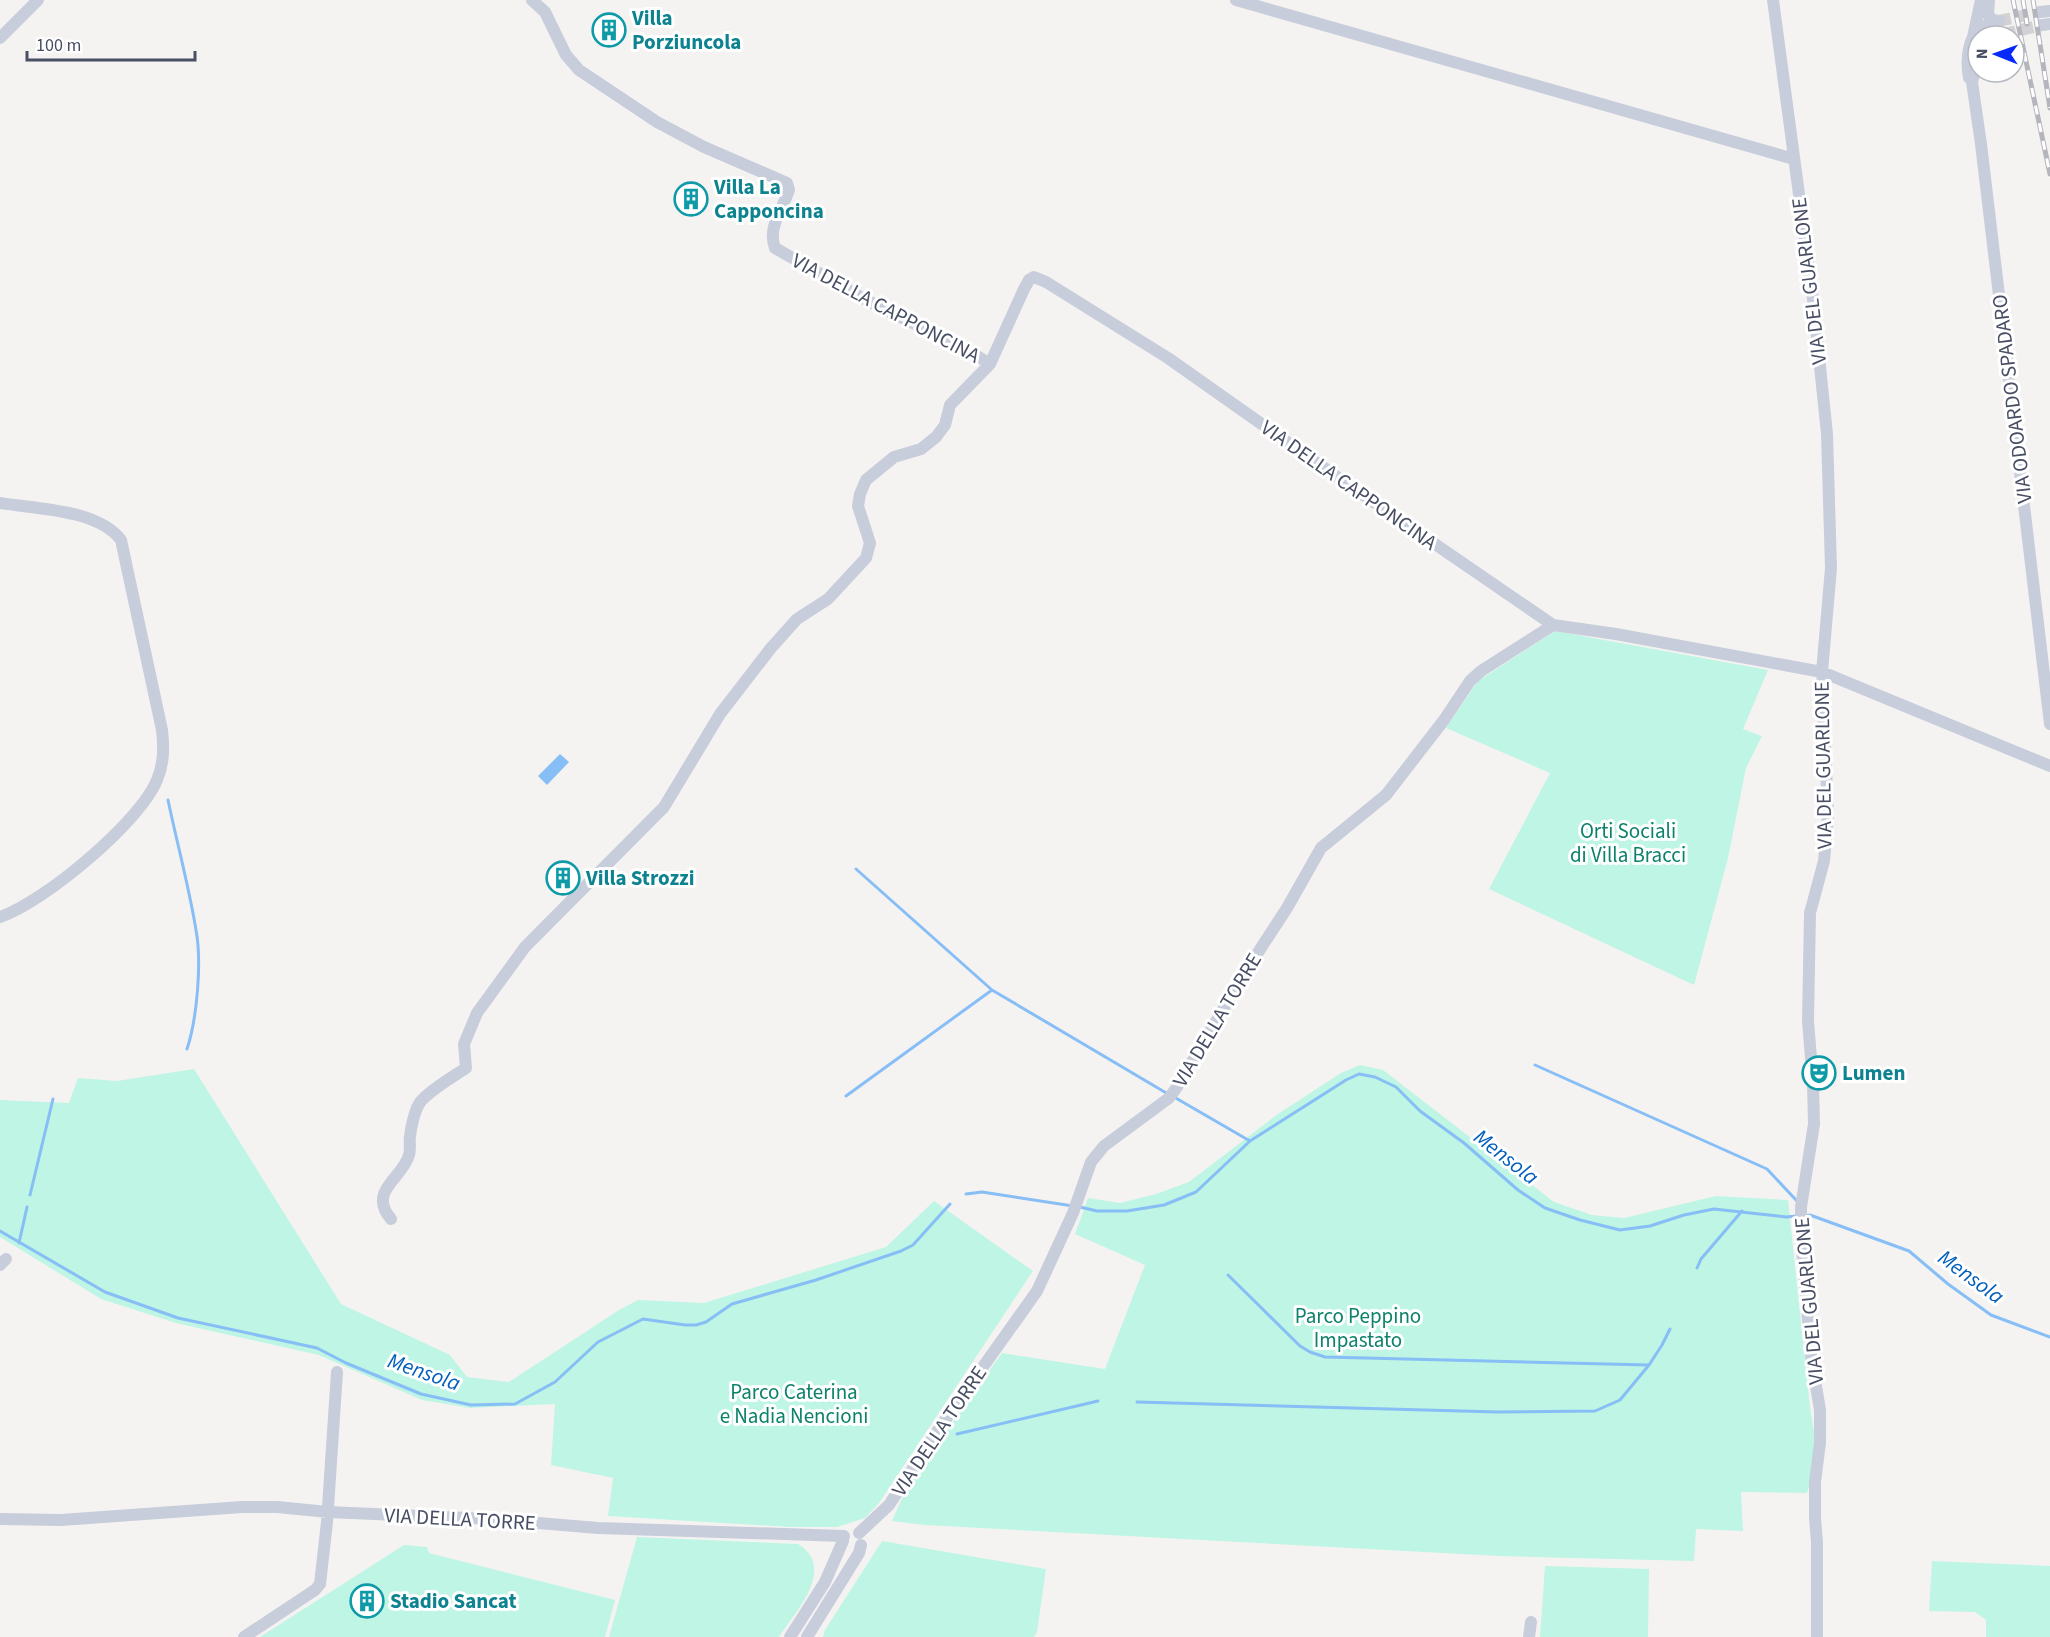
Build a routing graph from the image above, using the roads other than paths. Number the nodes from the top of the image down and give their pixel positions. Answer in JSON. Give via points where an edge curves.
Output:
{"nodes":[{"id":1,"x":38,"y":0,"type":"edge"},
{"id":2,"x":532,"y":0,"type":"edge"},
{"id":3,"x":1236,"y":0,"type":"edge"},
{"id":4,"x":1773,"y":0,"type":"edge"},
{"id":5,"x":1981,"y":0,"type":"edge"},
{"id":6,"x":1989,"y":0,"type":"edge"},
{"id":7,"x":1977,"y":24,"type":"edge"},
{"id":8,"x":1990,"y":24,"type":"edge"},
{"id":9,"x":0,"y":38,"type":"edge"},
{"id":10,"x":1971,"y":84,"type":"edge"},
{"id":11,"x":1973,"y":84,"type":"edge"},
{"id":12,"x":1973,"y":91,"type":"junction"},
{"id":13,"x":1794,"y":159,"type":"junction"},
{"id":14,"x":990,"y":363,"type":"junction"},
{"id":15,"x":0,"y":503,"type":"edge"},
{"id":16,"x":1553,"y":625,"type":"junction"},
{"id":17,"x":1822,"y":672,"type":"junction"},
{"id":18,"x":2050,"y":724,"type":"edge"},
{"id":19,"x":2050,"y":766,"type":"edge"},
{"id":20,"x":0,"y":917,"type":"edge"},
{"id":21,"x":392,"y":1219,"type":"dead end"},
{"id":22,"x":337,"y":1372,"type":"dead end"},
{"id":23,"x":328,"y":1512,"type":"junction"},
{"id":24,"x":0,"y":1519,"type":"edge"},
{"id":25,"x":843,"y":1538,"type":"junction"},
{"id":26,"x":860,"y":1539,"type":"junction"},
{"id":27,"x":1531,"y":1622,"type":"dead end"},
{"id":28,"x":244,"y":1637,"type":"edge"},
{"id":29,"x":790,"y":1637,"type":"edge"},
{"id":30,"x":807,"y":1637,"type":"edge"},
{"id":31,"x":1529,"y":1637,"type":"edge"},
{"id":32,"x":1817,"y":1637,"type":"edge"}],
"edges":[{"from":1,"to":9,"type":"street"},
{"from":2,"to":14,"type":"street","name":"VIA DELLA CAPPONCINA","via":[[545,12],[566,55],[579,70],[657,122],[787,183],[789,190],[772,231],[775,248]]},
{"from":3,"to":13,"type":"street"},
{"from":4,"to":13,"type":"street","name":"VIA DEL GUARLONE"},
{"from":5,"to":7,"type":"street"},
{"from":6,"to":8,"type":"street","via":[[1988,15],[1999,21]]},
{"from":10,"to":12,"type":"street"},
{"from":11,"to":12,"type":"street","name":"VIA ODOARDO SPADARO"},
{"from":12,"to":18,"type":"street","name":"VIA ODOARDO SPADARO"},
{"from":13,"to":17,"type":"street","name":"VIA DEL GUARLONE","via":[[1827,434],[1831,568]]},
{"from":14,"to":16,"type":"street","name":"VIA DELLA CAPPONCINA","via":[[1029,280],[1034,277],[1046,282],[1168,358]]},
{"from":14,"to":21,"type":"street","via":[[950,405],[945,425],[936,437],[921,449],[894,457],[866,480],[858,506],[870,543],[866,558],[828,599],[797,620],[771,648],[720,714],[664,807],[525,947],[477,1013],[464,1044],[466,1068],[419,1102],[410,1135],[410,1155],[385,1191],[383,1203]]},
{"from":15,"to":20,"type":"street","via":[[81,516],[111,529],[121,540],[164,747],[157,782],[131,819],[72,873],[14,913]]},
{"from":16,"to":17,"type":"street"},
{"from":16,"to":26,"type":"street","name":"VIA DELLA TORRE","via":[[1470,681],[1386,795],[1321,848],[1184,1078],[1168,1098],[1098,1153],[1037,1291],[889,1505]]},
{"from":17,"to":19,"type":"street"},
{"from":17,"to":32,"type":"street","name":"VIA DEL GUARLONE","via":[[1828,815],[1824,861],[1810,913],[1808,1021],[1814,1124],[1801,1207],[1811,1356],[1820,1410],[1815,1482]]},
{"from":22,"to":23,"type":"street"},
{"from":23,"to":24,"type":"street","name":"VIA DELLA TORRE","via":[[242,1507],[61,1520]]},
{"from":23,"to":25,"type":"street","name":"VIA DELLA TORRE"},
{"from":23,"to":28,"type":"street","via":[[318,1587]]},
{"from":25,"to":26,"type":"street","name":"VIA DELLA TORRE","via":[[850,1550],[857,1549]]},
{"from":25,"to":29,"type":"street","via":[[825,1582]]},
{"from":26,"to":30,"type":"street","via":[[860,1554]]},
{"from":27,"to":31,"type":"street"}]}
